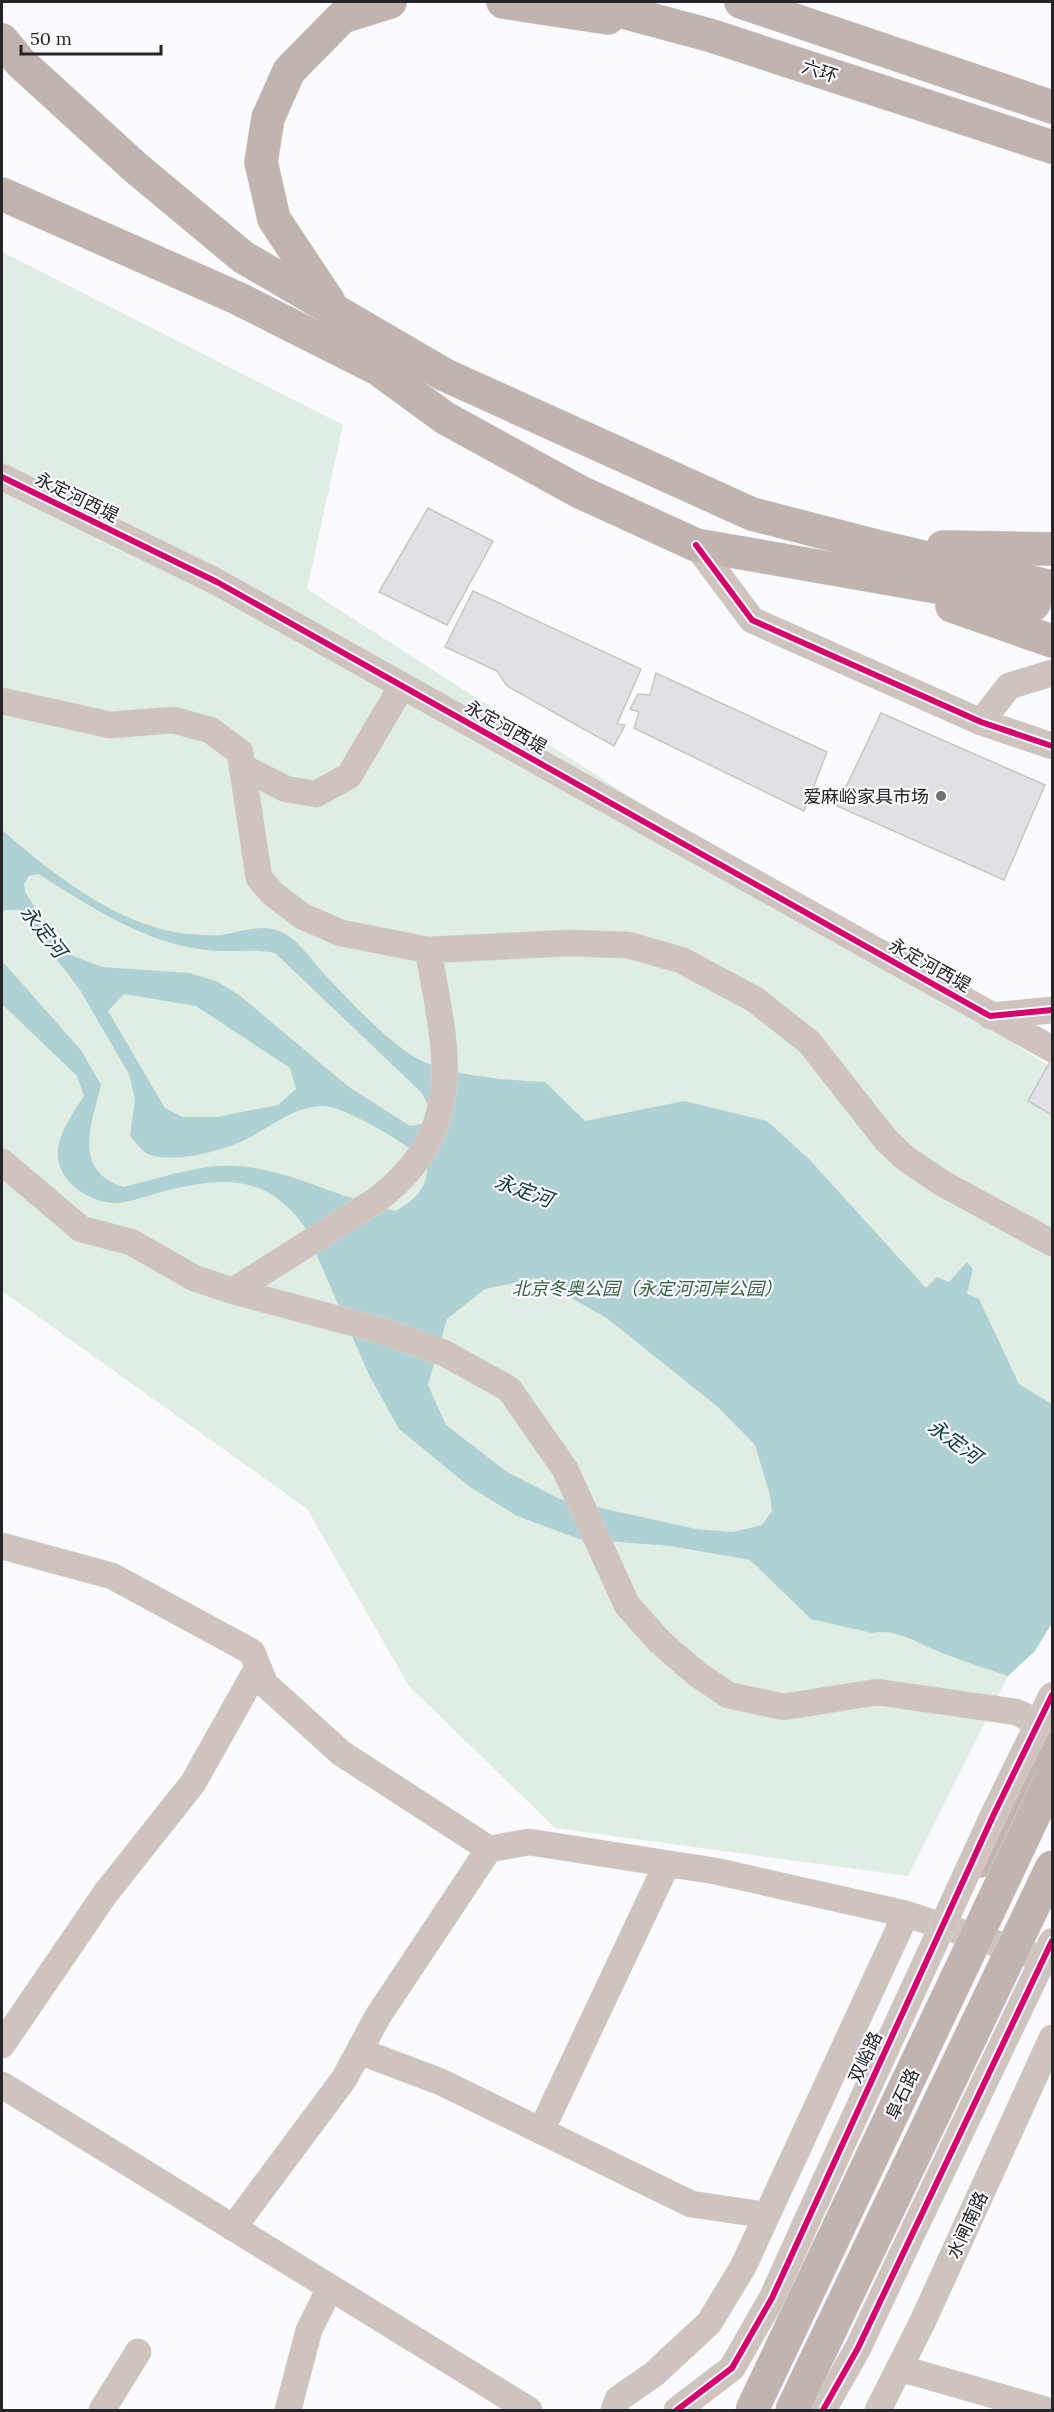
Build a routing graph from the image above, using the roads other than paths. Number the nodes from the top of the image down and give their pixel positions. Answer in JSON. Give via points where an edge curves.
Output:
{"nodes":[{"id":1,"x":390,"y":2,"type":"edge"},
{"id":2,"x":503,"y":2,"type":"edge"},
{"id":3,"x":586,"y":2,"type":"edge"},
{"id":4,"x":741,"y":2,"type":"edge"},
{"id":5,"x":710,"y":35,"type":"junction"},
{"id":6,"x":2,"y":40,"type":"edge"},
{"id":7,"x":2,"y":69,"type":"edge"},
{"id":8,"x":1053,"y":107,"type":"edge"},
{"id":9,"x":1053,"y":147,"type":"edge"},
{"id":10,"x":2,"y":194,"type":"edge"},
{"id":11,"x":336,"y":311,"type":"junction"},
{"id":12,"x":378,"y":369,"type":"junction"},
{"id":13,"x":2,"y":477,"type":"edge"},
{"id":14,"x":696,"y":545,"type":"junction"},
{"id":15,"x":1053,"y":549,"type":"edge"},
{"id":16,"x":868,"y":560,"type":"junction"},
{"id":17,"x":1053,"y":587,"type":"edge"},
{"id":18,"x":1053,"y":607,"type":"edge"},
{"id":19,"x":1053,"y":641,"type":"edge"},
{"id":20,"x":1053,"y":673,"type":"edge"},
{"id":21,"x":402,"y":686,"type":"junction"},
{"id":22,"x":2,"y":701,"type":"edge"},
{"id":23,"x":981,"y":722,"type":"junction"},
{"id":24,"x":1053,"y":746,"type":"edge"},
{"id":25,"x":242,"y":767,"type":"junction"},
{"id":26,"x":428,"y":950,"type":"junction"},
{"id":27,"x":1053,"y":1011,"type":"edge"},
{"id":28,"x":990,"y":1016,"type":"junction"},
{"id":29,"x":1053,"y":1049,"type":"edge"},
{"id":30,"x":2,"y":1162,"type":"edge"},
{"id":31,"x":1053,"y":1243,"type":"edge"},
{"id":32,"x":233,"y":1291,"type":"junction"},
{"id":33,"x":2,"y":1546,"type":"edge"},
{"id":34,"x":258,"y":1667,"type":"junction"},
{"id":35,"x":1053,"y":1695,"type":"edge"},
{"id":36,"x":1053,"y":1729,"type":"edge"},
{"id":37,"x":1053,"y":1749,"type":"edge"},
{"id":38,"x":1053,"y":1777,"type":"edge"},
{"id":39,"x":489,"y":1849,"type":"junction"},
{"id":40,"x":667,"y":1863,"type":"junction"},
{"id":41,"x":1053,"y":1867,"type":"edge"},
{"id":42,"x":906,"y":1914,"type":"junction"},
{"id":43,"x":946,"y":1919,"type":"junction"},
{"id":44,"x":1053,"y":1941,"type":"edge"},
{"id":45,"x":1053,"y":1962,"type":"edge"},
{"id":46,"x":1053,"y":2038,"type":"edge"},
{"id":47,"x":2,"y":2046,"type":"edge"},
{"id":48,"x":359,"y":2051,"type":"junction"},
{"id":49,"x":2,"y":2085,"type":"edge"},
{"id":50,"x":542,"y":2131,"type":"junction"},
{"id":51,"x":765,"y":2216,"type":"junction"},
{"id":52,"x":233,"y":2228,"type":"junction"},
{"id":53,"x":330,"y":2288,"type":"junction"},
{"id":54,"x":138,"y":2352,"type":"dead end"},
{"id":55,"x":899,"y":2368,"type":"junction"},
{"id":56,"x":102,"y":2410,"type":"edge"},
{"id":57,"x":288,"y":2410,"type":"edge"},
{"id":58,"x":529,"y":2410,"type":"edge"},
{"id":59,"x":614,"y":2410,"type":"edge"},
{"id":60,"x":677,"y":2410,"type":"edge"},
{"id":61,"x":752,"y":2410,"type":"edge"},
{"id":62,"x":792,"y":2410,"type":"edge"},
{"id":63,"x":823,"y":2410,"type":"edge"},
{"id":64,"x":879,"y":2410,"type":"edge"},
{"id":65,"x":1046,"y":2410,"type":"edge"}],
"edges":[{"from":1,"to":11,"type":"highway","via":[[342,17],[289,70],[268,118],[261,162],[274,219]]},
{"from":2,"to":5,"type":"highway"},
{"from":3,"to":5,"type":"highway","name":"六环"},
{"from":4,"to":8,"type":"highway"},
{"from":5,"to":9,"type":"highway","name":"六环"},
{"from":6,"to":11,"type":"highway","via":[[21,63],[136,168],[243,257]]},
{"from":7,"to":12,"type":"highway","via":[[123,184]]},
{"from":10,"to":12,"type":"highway","via":[[227,293]]},
{"from":11,"to":16,"type":"highway","via":[[445,375],[752,514]]},
{"from":12,"to":14,"type":"highway","via":[[444,418],[580,492]]},
{"from":13,"to":21,"type":"street","name":"永定河西堤","via":[[217,582]]},
{"from":14,"to":16,"type":"highway"},
{"from":14,"to":23,"type":"street","via":[[752,620]]},
{"from":15,"to":16,"type":"highway"},
{"from":16,"to":17,"type":"highway"},
{"from":16,"to":18,"type":"highway"},
{"from":16,"to":19,"type":"highway"},
{"from":20,"to":23,"type":"street","via":[[1009,686]]},
{"from":21,"to":25,"type":"street","via":[[349,776],[316,794],[286,789]]},
{"from":21,"to":28,"type":"street","name":"永定河西堤"},
{"from":22,"to":25,"type":"street","via":[[110,725],[173,720],[210,730],[240,752]]},
{"from":23,"to":24,"type":"street"},
{"from":25,"to":26,"type":"street","via":[[259,878],[273,894],[302,916],[341,933]]},
{"from":26,"to":31,"type":"street","via":[[570,943],[628,945],[681,960],[754,999],[809,1042],[886,1140],[905,1158],[942,1183]]},
{"from":26,"to":32,"type":"street","via":[[446,1062],[437,1126],[417,1160],[395,1186]]},
{"from":27,"to":28,"type":"street"},
{"from":28,"to":29,"type":"street","name":"永定河西堤"},
{"from":30,"to":32,"type":"street","via":[[81,1229],[131,1242],[194,1278]]},
{"from":32,"to":36,"type":"street","via":[[383,1331],[444,1353],[509,1389],[565,1469],[627,1605],[660,1642],[728,1695],[784,1707],[877,1692],[1016,1712]]},
{"from":33,"to":34,"type":"street","via":[[112,1576],[252,1652]]},
{"from":34,"to":39,"type":"street","via":[[264,1684],[341,1753]]},
{"from":34,"to":47,"type":"street","via":[[193,1783],[105,1894]]},
{"from":35,"to":43,"type":"street","name":"双峪路","bridge":true},
{"from":37,"to":43,"type":"highway","bridge":true},
{"from":38,"to":61,"type":"highway","name":"阜石路","bridge":true},
{"from":39,"to":40,"type":"street","via":[[529,1842]]},
{"from":39,"to":48,"type":"street"},
{"from":40,"to":42,"type":"street"},
{"from":40,"to":50,"type":"street"},
{"from":41,"to":62,"type":"highway","name":"阜石路","bridge":true},
{"from":42,"to":45,"type":"street"},
{"from":42,"to":51,"type":"street"},
{"from":43,"to":60,"type":"street","name":"双峪路","bridge":true,"via":[[772,2298],[732,2368]]},
{"from":44,"to":63,"type":"street","bridge":true,"via":[[858,2348]]},
{"from":46,"to":55,"type":"street","name":"水闸南路"},
{"from":48,"to":50,"type":"street","via":[[441,2082]]},
{"from":48,"to":52,"type":"street","via":[[344,2079]]},
{"from":49,"to":52,"type":"street"},
{"from":50,"to":51,"type":"street","via":[[691,2204]]},
{"from":51,"to":59,"type":"street","via":[[744,2267],[709,2323],[654,2374],[618,2399]]},
{"from":52,"to":53,"type":"street"},
{"from":53,"to":57,"type":"street","via":[[309,2330]]},
{"from":53,"to":58,"type":"street"},
{"from":54,"to":56,"type":"street"},
{"from":55,"to":64,"type":"street","name":"水闸南路"},
{"from":55,"to":65,"type":"street"}]}
